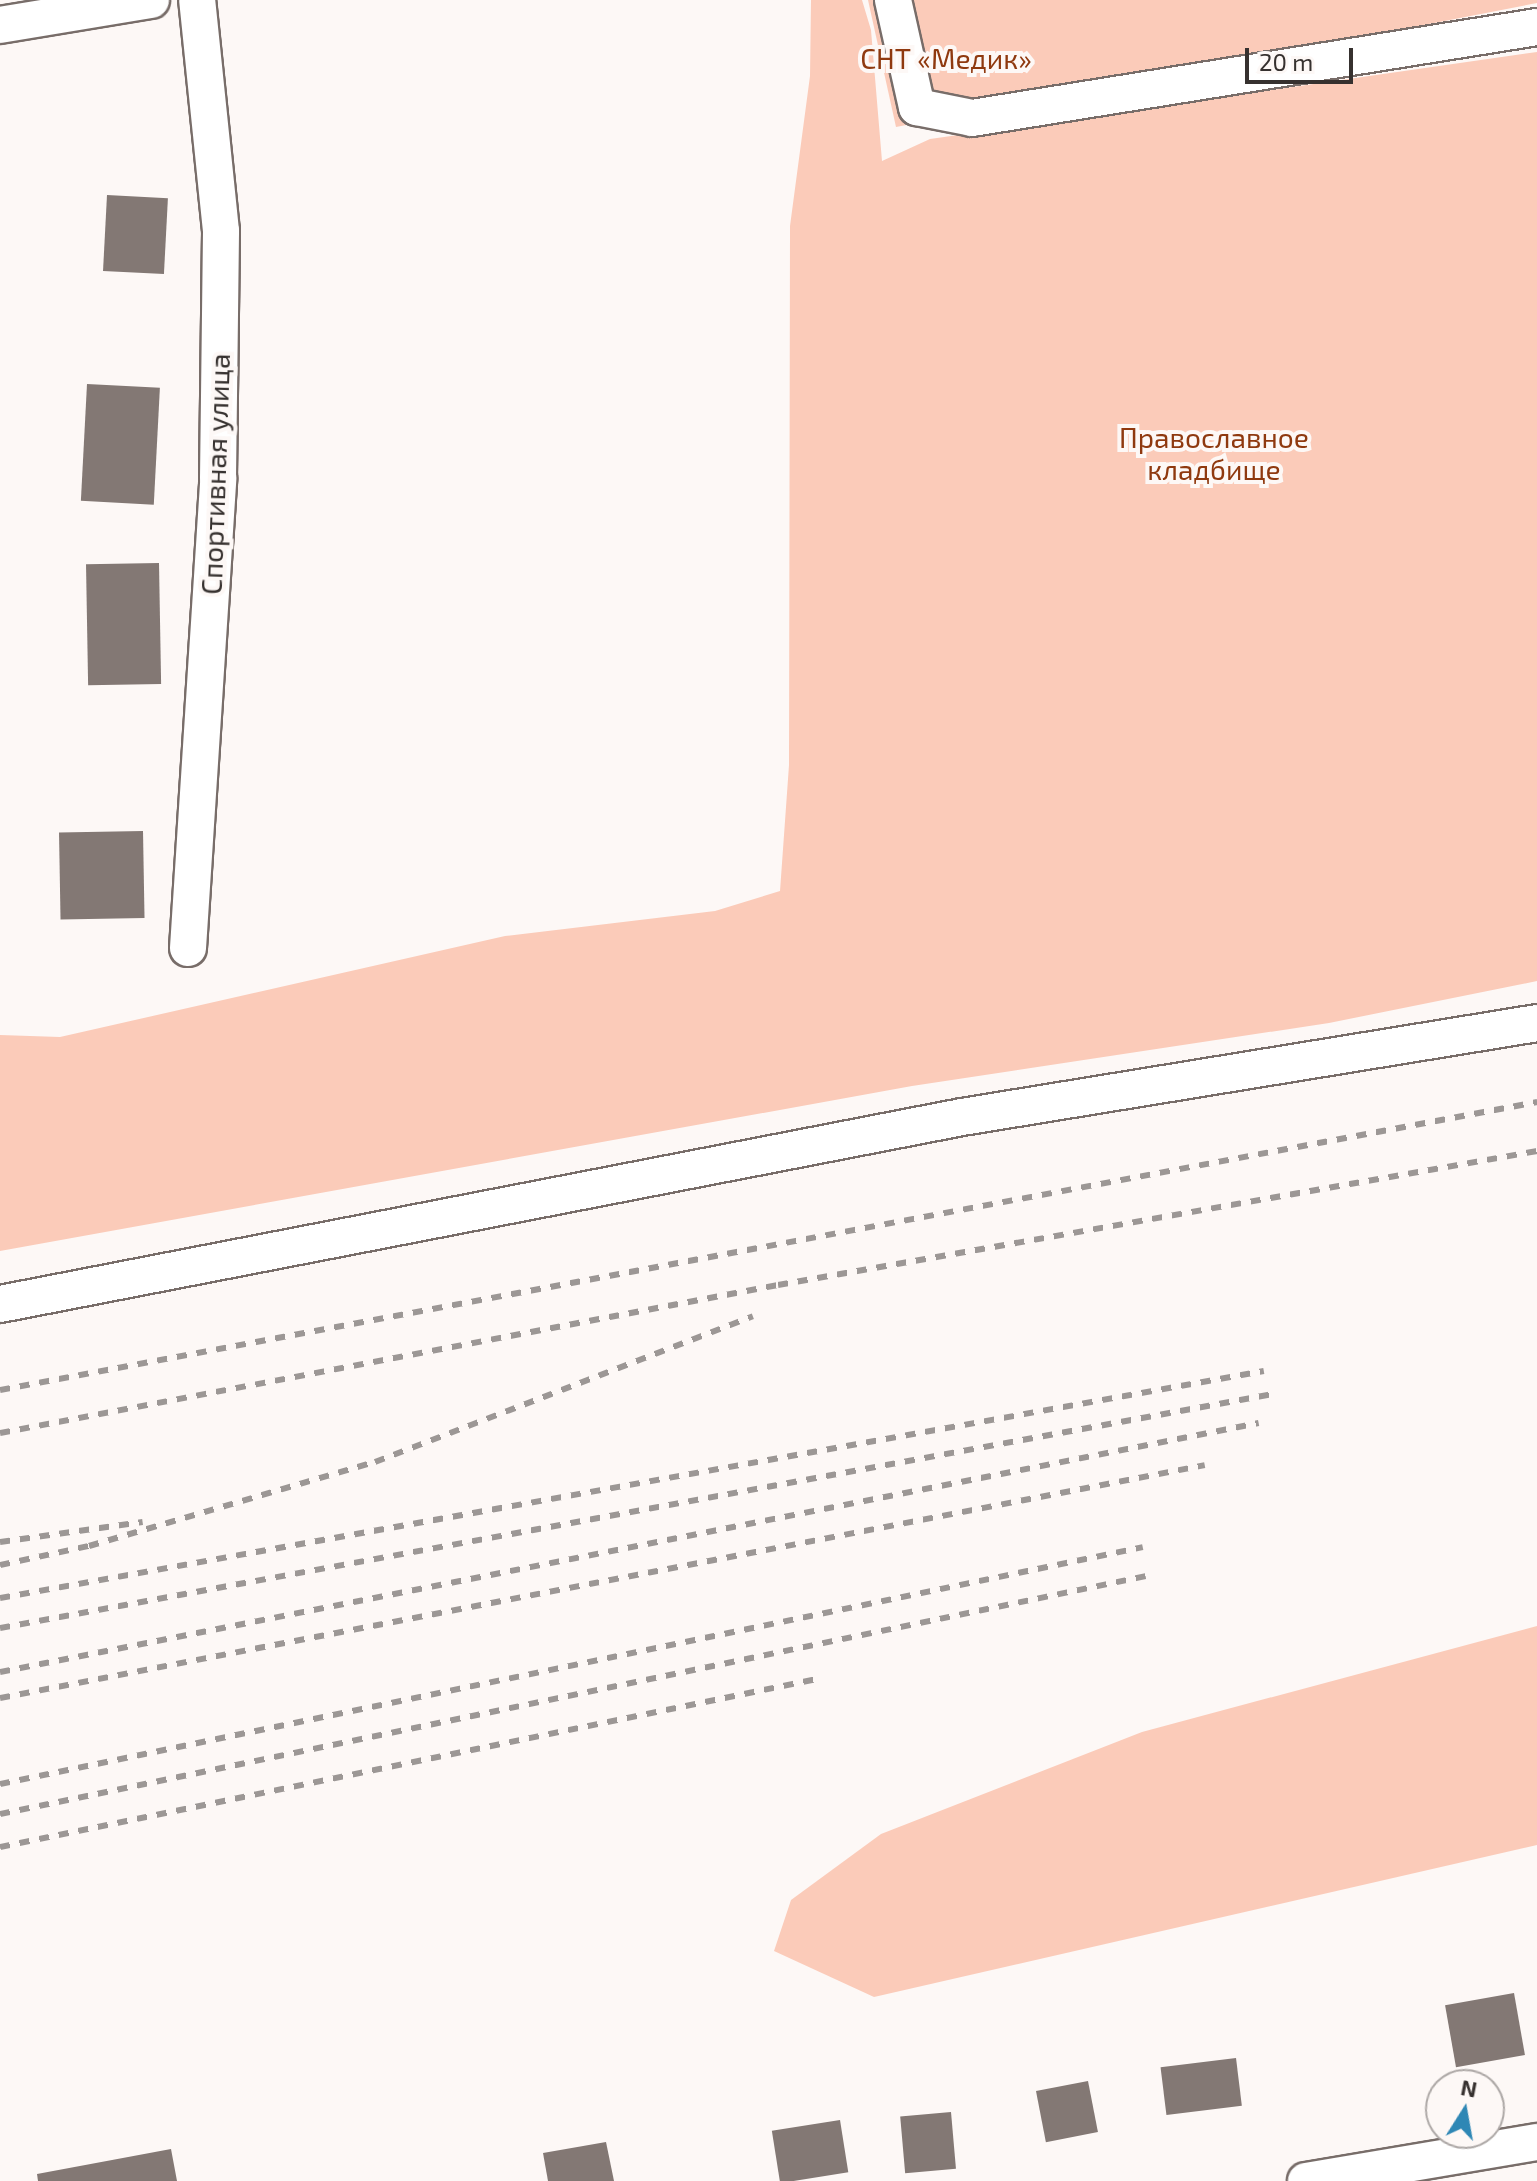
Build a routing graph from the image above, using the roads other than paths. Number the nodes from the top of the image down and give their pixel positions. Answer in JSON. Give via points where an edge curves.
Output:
{"nodes":[{"id":1,"x":151,"y":0,"type":"edge"},
{"id":2,"x":197,"y":0,"type":"edge"},
{"id":3,"x":893,"y":0,"type":"edge"},
{"id":4,"x":0,"y":25,"type":"edge"},
{"id":5,"x":1537,"y":27,"type":"edge"},
{"id":6,"x":188,"y":948,"type":"dead end"},
{"id":7,"x":1537,"y":1023,"type":"edge"},
{"id":8,"x":0,"y":1304,"type":"edge"},
{"id":9,"x":1537,"y":2142,"type":"edge"},
{"id":10,"x":1306,"y":2181,"type":"edge"}],
"edges":[{"from":1,"to":4,"type":"street"},
{"from":2,"to":6,"type":"street","name":"Спортивная улица","via":[[221,231],[218,478]]},
{"from":3,"to":5,"type":"street","via":[[917,107],[972,118]]},
{"from":7,"to":8,"type":"street","via":[[962,1117]]},
{"from":9,"to":10,"type":"street"}]}
